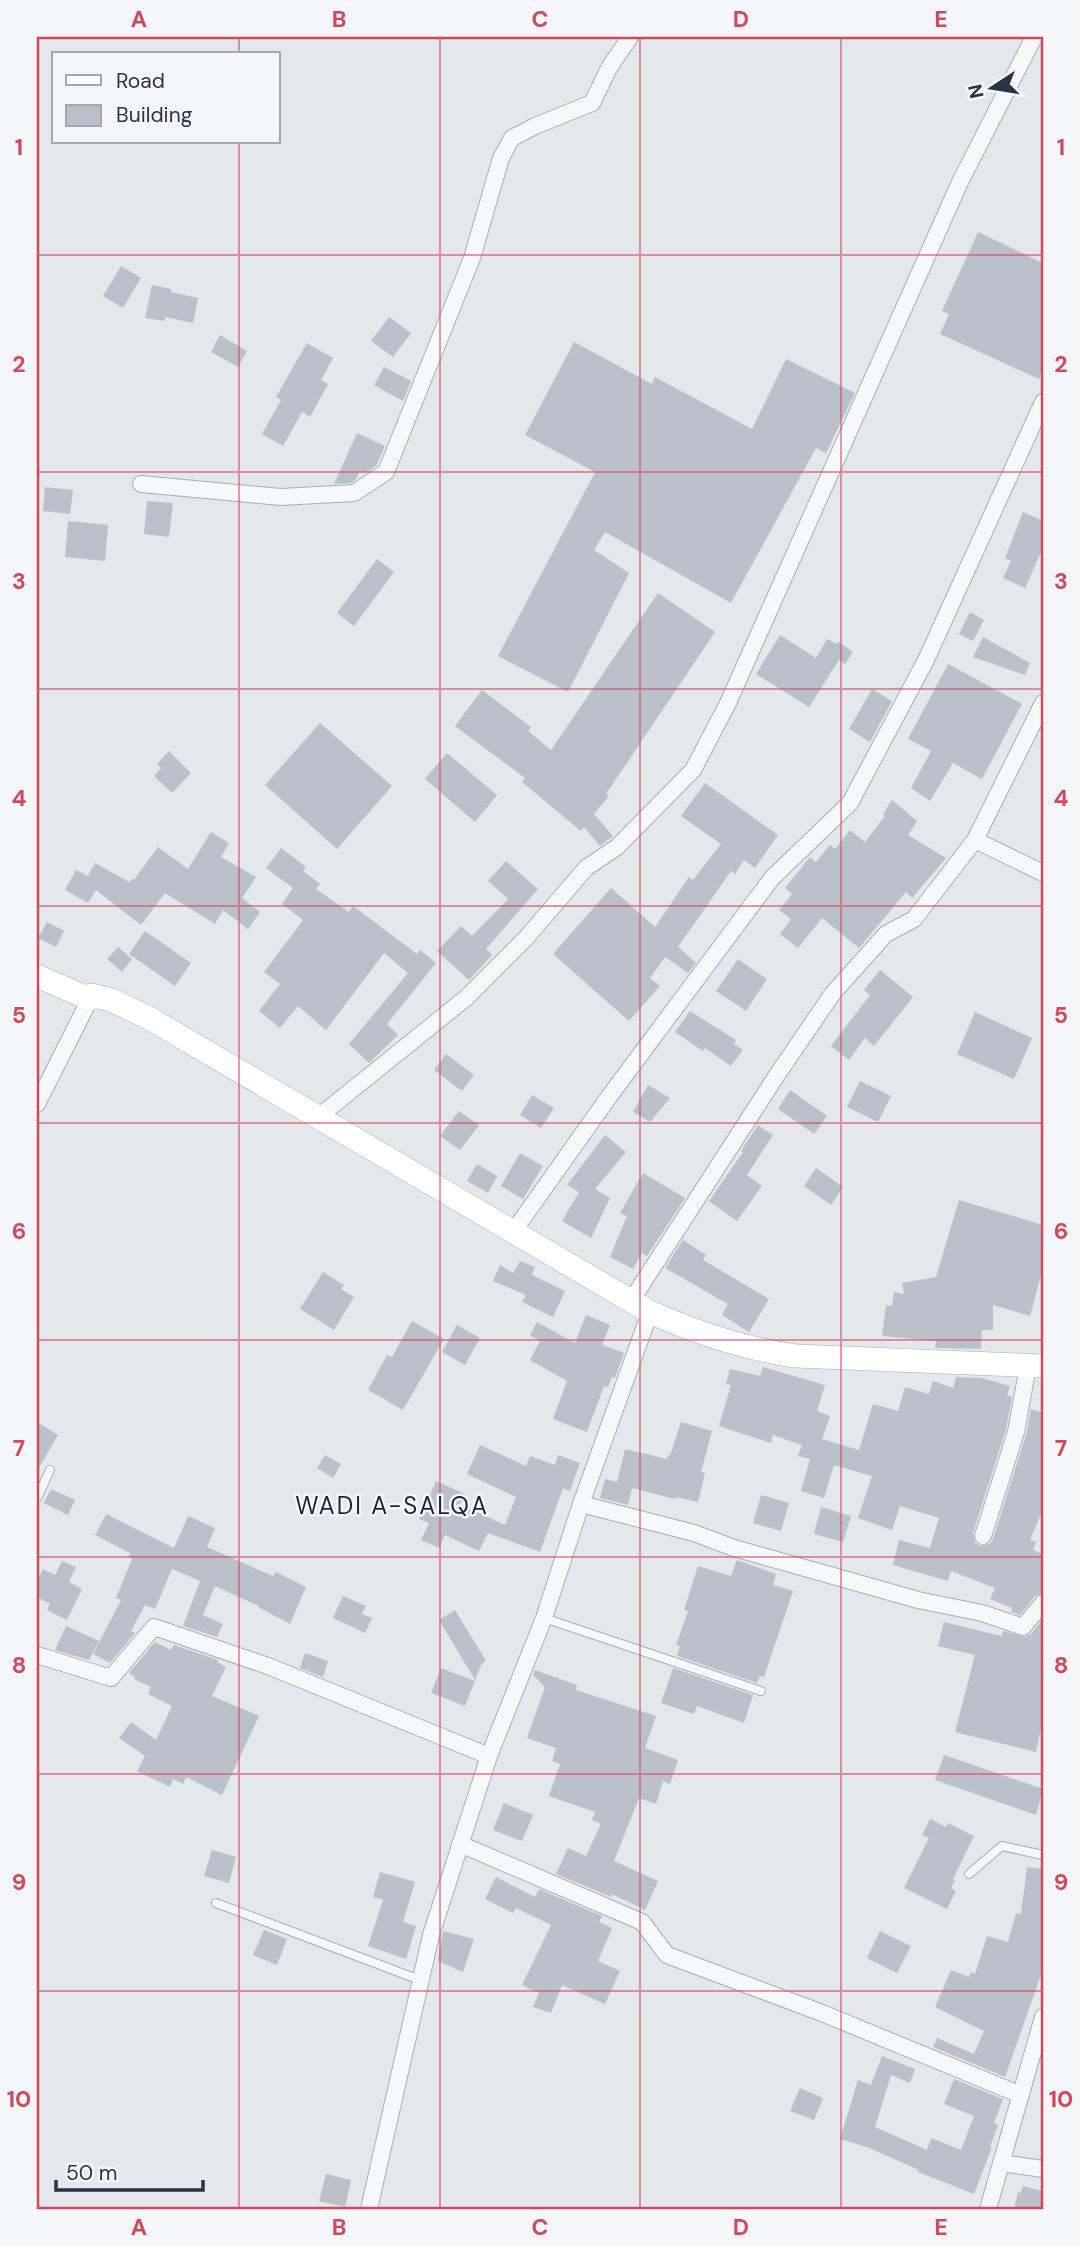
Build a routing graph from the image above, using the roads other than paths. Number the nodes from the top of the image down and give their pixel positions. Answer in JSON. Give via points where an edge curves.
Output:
{"nodes":[{"id":1,"x":630,"y":37,"type":"edge"},
{"id":2,"x":1034,"y":37,"type":"edge"},
{"id":3,"x":1043,"y":402,"type":"edge"},
{"id":4,"x":141,"y":484,"type":"dead end"},
{"id":5,"x":1043,"y":703,"type":"edge"},
{"id":6,"x":975,"y":840,"type":"junction"},
{"id":7,"x":1043,"y":873,"type":"edge"},
{"id":8,"x":37,"y":976,"type":"edge"},
{"id":9,"x":90,"y":999,"type":"junction"},
{"id":10,"x":37,"y":1104,"type":"edge"},
{"id":11,"x":317,"y":1118,"type":"junction"},
{"id":12,"x":513,"y":1231,"type":"junction"},
{"id":13,"x":641,"y":1307,"type":"junction"},
{"id":14,"x":1036,"y":1366,"type":"edge"},
{"id":15,"x":50,"y":1470,"type":"dead end"},
{"id":16,"x":37,"y":1498,"type":"edge"},
{"id":17,"x":581,"y":1504,"type":"junction"},
{"id":18,"x":984,"y":1536,"type":"dead end"},
{"id":19,"x":1043,"y":1603,"type":"edge"},
{"id":20,"x":544,"y":1618,"type":"junction"},
{"id":21,"x":37,"y":1655,"type":"edge"},
{"id":22,"x":761,"y":1691,"type":"dead end"},
{"id":23,"x":489,"y":1756,"type":"junction"},
{"id":24,"x":460,"y":1844,"type":"junction"},
{"id":25,"x":1043,"y":1855,"type":"edge"},
{"id":26,"x":969,"y":1874,"type":"dead end"},
{"id":27,"x":216,"y":1903,"type":"dead end"},
{"id":28,"x":420,"y":1980,"type":"junction"},
{"id":29,"x":1043,"y":2017,"type":"edge"},
{"id":30,"x":1021,"y":2095,"type":"junction"},
{"id":31,"x":1001,"y":2164,"type":"junction"},
{"id":32,"x":1043,"y":2169,"type":"edge"},
{"id":33,"x":369,"y":2209,"type":"edge"},
{"id":34,"x":988,"y":2209,"type":"edge"}],
"edges":[{"from":1,"to":4,"type":"street","via":[[592,103],[512,138],[501,158],[472,258],[386,472],[354,493],[281,497]]},
{"from":2,"to":11,"type":"street","via":[[960,182],[728,703],[693,770],[617,847],[586,868],[466,998]]},
{"from":3,"to":12,"type":"street","via":[[926,660],[849,803],[772,878]]},
{"from":5,"to":6,"type":"street"},
{"from":6,"to":7,"type":"street"},
{"from":6,"to":13,"type":"street","via":[[914,919],[886,934],[833,993],[777,1074]]},
{"from":8,"to":9,"type":"street"},
{"from":9,"to":10,"type":"street"},
{"from":9,"to":11,"type":"street","via":[[91,995],[111,1000],[149,1018]]},
{"from":11,"to":12,"type":"street"},
{"from":12,"to":13,"type":"street"},
{"from":13,"to":14,"type":"street","via":[[686,1328],[760,1351]]},
{"from":13,"to":17,"type":"street"},
{"from":14,"to":18,"type":"street"},
{"from":15,"to":16,"type":"lane"},
{"from":17,"to":19,"type":"street","via":[[1023,1627]]},
{"from":17,"to":20,"type":"street"},
{"from":20,"to":22,"type":"lane"},
{"from":20,"to":23,"type":"street"},
{"from":21,"to":23,"type":"street","via":[[111,1678],[154,1627],[268,1667]]},
{"from":23,"to":24,"type":"street"},
{"from":24,"to":28,"type":"street"},
{"from":24,"to":30,"type":"street","via":[[642,1922],[667,1955]]},
{"from":25,"to":26,"type":"lane","via":[[1002,1846]]},
{"from":27,"to":28,"type":"lane"},
{"from":28,"to":33,"type":"street"},
{"from":29,"to":30,"type":"street"},
{"from":30,"to":31,"type":"street"},
{"from":31,"to":32,"type":"street"},
{"from":31,"to":34,"type":"street"}]}
